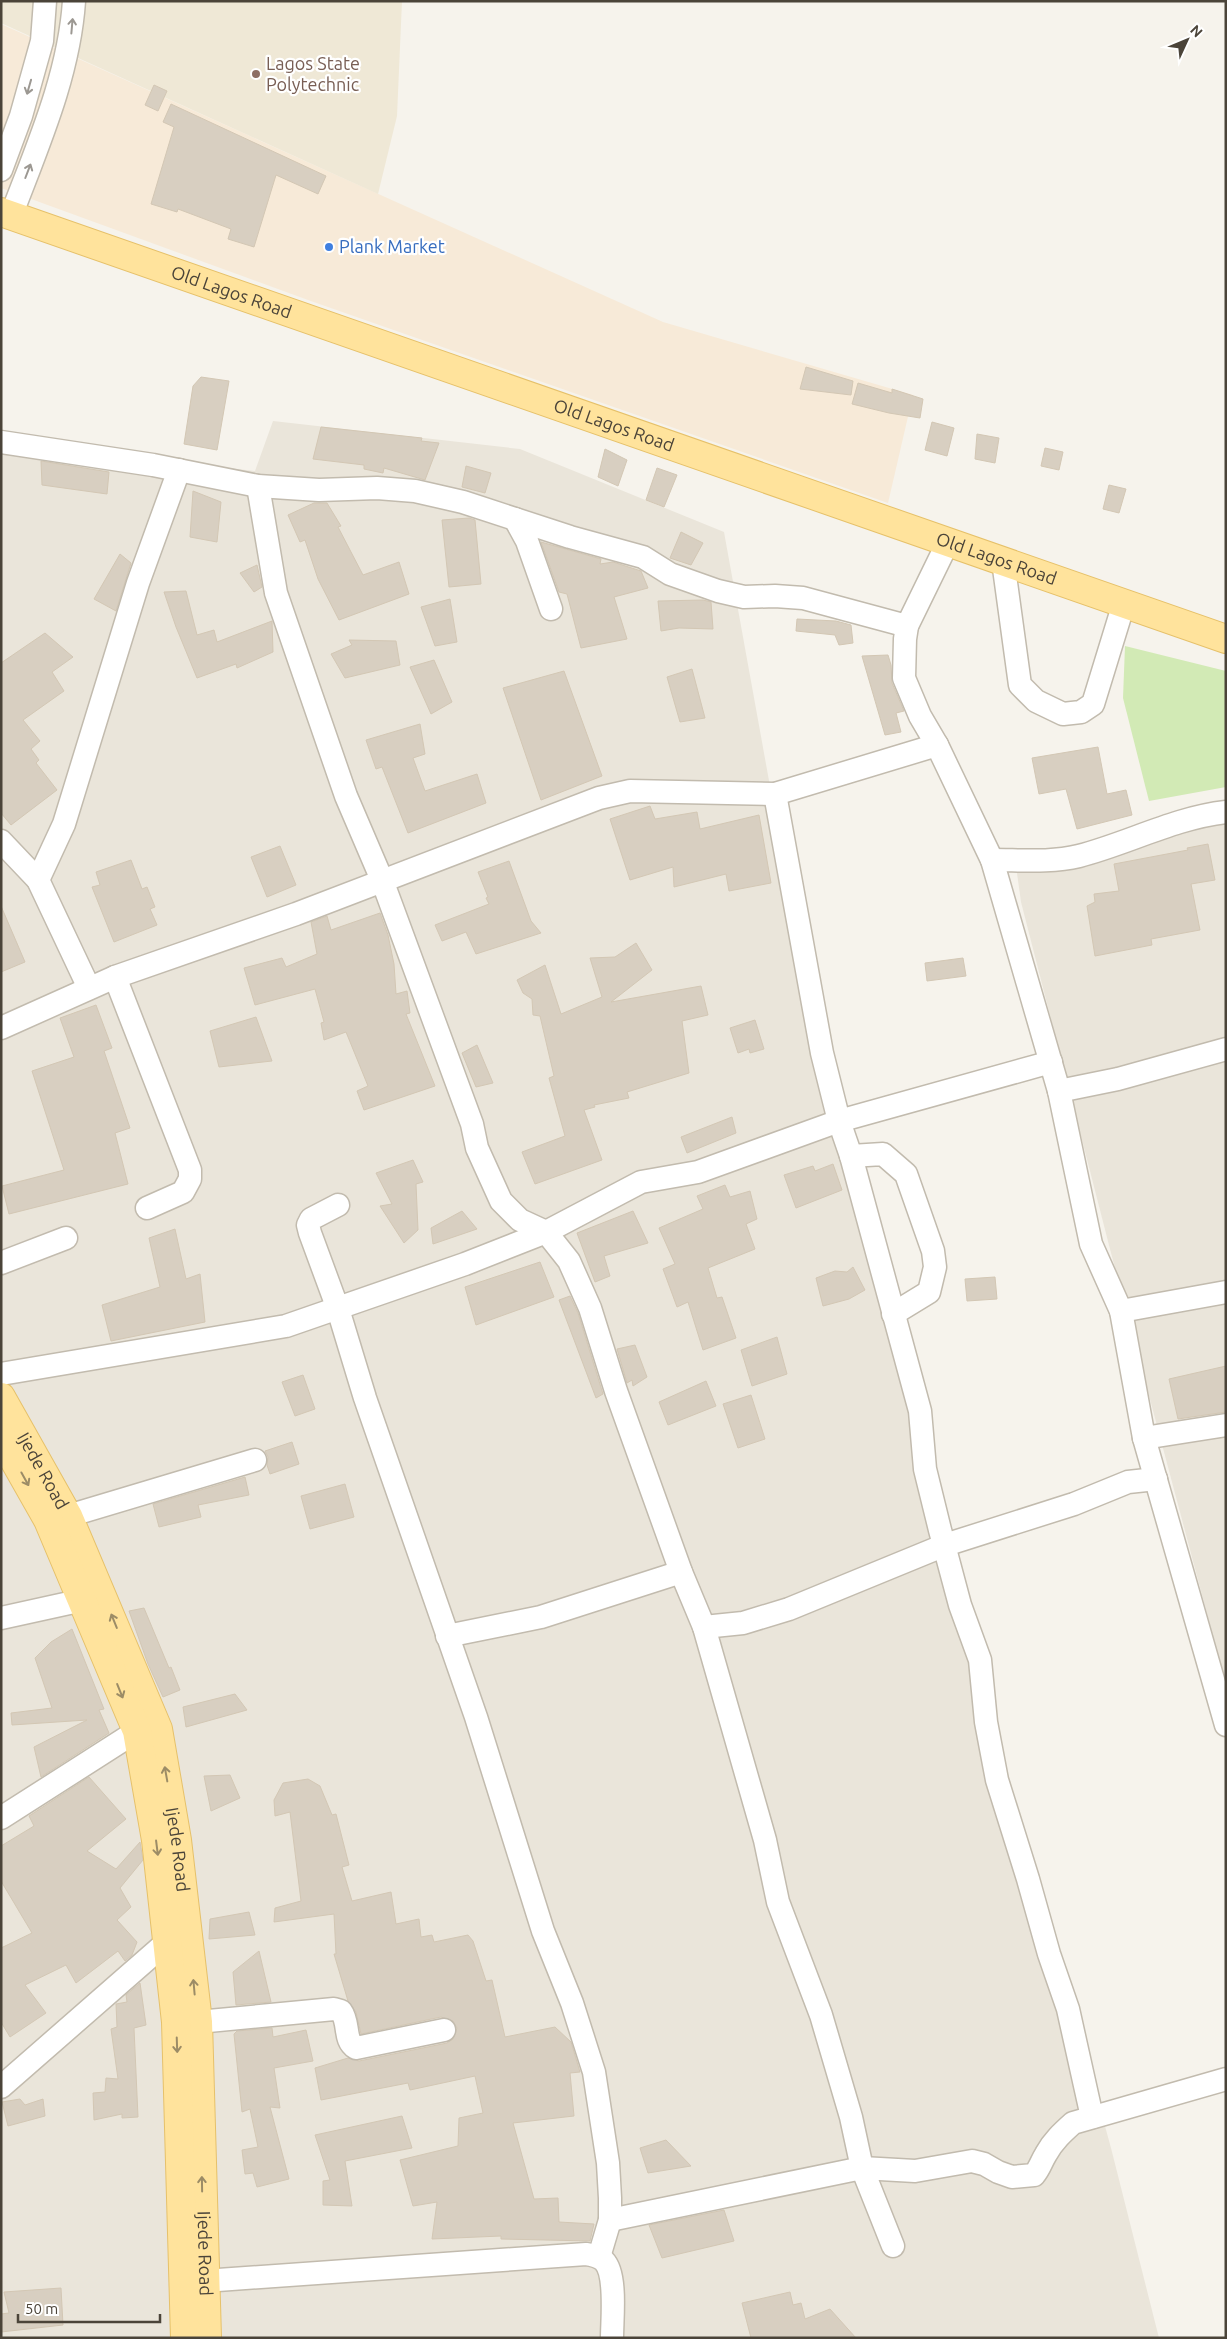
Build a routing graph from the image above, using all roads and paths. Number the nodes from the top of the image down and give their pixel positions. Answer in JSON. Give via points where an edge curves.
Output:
{"nodes":[{"id":1,"x":45,"y":1,"type":"edge"},
{"id":2,"x":74,"y":1,"type":"edge"},
{"id":3,"x":1,"y":170,"type":"edge"},
{"id":4,"x":6,"y":214,"type":"edge"},
{"id":5,"x":1,"y":442,"type":"edge"},
{"id":6,"x":179,"y":470,"type":"junction"},
{"id":7,"x":258,"y":486,"type":"junction"},
{"id":8,"x":515,"y":519,"type":"junction"},
{"id":9,"x":948,"y":542,"type":"junction"},
{"id":10,"x":1003,"y":562,"type":"junction"},
{"id":11,"x":1124,"y":603,"type":"junction"},
{"id":12,"x":551,"y":609,"type":"dead end"},
{"id":13,"x":907,"y":626,"type":"junction"},
{"id":14,"x":1226,"y":639,"type":"edge"},
{"id":15,"x":937,"y":745,"type":"junction"},
{"id":16,"x":775,"y":794,"type":"junction"},
{"id":17,"x":1226,"y":812,"type":"edge"},
{"id":18,"x":1,"y":841,"type":"edge"},
{"id":19,"x":992,"y":860,"type":"junction"},
{"id":20,"x":38,"y":880,"type":"junction"},
{"id":21,"x":382,"y":880,"type":"junction"},
{"id":22,"x":115,"y":977,"type":"junction"},
{"id":23,"x":89,"y":988,"type":"junction"},
{"id":24,"x":1,"y":1028,"type":"edge"},
{"id":25,"x":1226,"y":1049,"type":"edge"},
{"id":26,"x":1051,"y":1062,"type":"junction"},
{"id":27,"x":1059,"y":1091,"type":"junction"},
{"id":28,"x":839,"y":1121,"type":"junction"},
{"id":29,"x":851,"y":1156,"type":"junction"},
{"id":30,"x":338,"y":1204,"type":"dead end"},
{"id":31,"x":147,"y":1208,"type":"dead end"},
{"id":32,"x":546,"y":1232,"type":"junction"},
{"id":33,"x":66,"y":1238,"type":"dead end"},
{"id":34,"x":1,"y":1263,"type":"edge"},
{"id":35,"x":1226,"y":1292,"type":"edge"},
{"id":36,"x":338,"y":1309,"type":"junction"},
{"id":37,"x":1121,"y":1311,"type":"junction"},
{"id":38,"x":893,"y":1314,"type":"junction"},
{"id":39,"x":1,"y":1374,"type":"edge"},
{"id":40,"x":1,"y":1397,"type":"edge"},
{"id":41,"x":1226,"y":1425,"type":"edge"},
{"id":42,"x":1,"y":1437,"type":"edge"},
{"id":43,"x":1144,"y":1438,"type":"junction"},
{"id":44,"x":255,"y":1460,"type":"dead end"},
{"id":45,"x":1156,"y":1480,"type":"junction"},
{"id":46,"x":68,"y":1516,"type":"junction"},
{"id":47,"x":945,"y":1545,"type":"junction"},
{"id":48,"x":681,"y":1572,"type":"junction"},
{"id":49,"x":83,"y":1600,"type":"junction"},
{"id":50,"x":1,"y":1618,"type":"edge"},
{"id":51,"x":704,"y":1628,"type":"junction"},
{"id":52,"x":447,"y":1636,"type":"junction"},
{"id":53,"x":1220,"y":1686,"type":"edge"},
{"id":54,"x":1226,"y":1725,"type":"edge"},
{"id":55,"x":137,"y":1731,"type":"junction"},
{"id":56,"x":1,"y":1818,"type":"edge"},
{"id":57,"x":168,"y":1941,"type":"junction"},
{"id":58,"x":198,"y":2022,"type":"junction"},
{"id":59,"x":444,"y":2030,"type":"dead end"},
{"id":60,"x":1226,"y":2079,"type":"edge"},
{"id":61,"x":1,"y":2087,"type":"edge"},
{"id":62,"x":1092,"y":2117,"type":"junction"},
{"id":63,"x":862,"y":2168,"type":"junction"},
{"id":64,"x":610,"y":2220,"type":"junction"},
{"id":65,"x":893,"y":2246,"type":"dead end"},
{"id":66,"x":599,"y":2257,"type":"junction"},
{"id":67,"x":204,"y":2281,"type":"junction"},
{"id":68,"x":185,"y":2338,"type":"edge"},
{"id":69,"x":207,"y":2338,"type":"edge"},
{"id":70,"x":612,"y":2338,"type":"edge"}],
"edges":[{"from":1,"to":3,"type":"street","one_way":true,"via":[[42,40],[21,116]]},
{"from":4,"to":2,"type":"street","one_way":true,"via":[[46,125],[72,33]]},
{"from":4,"to":9,"type":"main road","name":"Old Lagos Road"},
{"from":5,"to":6,"type":"street"},
{"from":6,"to":7,"type":"street"},
{"from":6,"to":20,"type":"street","via":[[138,583],[64,824]]},
{"from":7,"to":8,"type":"street","via":[[415,491]]},
{"from":7,"to":21,"type":"street","via":[[276,593],[346,796]]},
{"from":8,"to":12,"type":"street","via":[[527,541]]},
{"from":8,"to":13,"type":"street","via":[[643,557],[670,574],[718,591],[744,597],[803,598]]},
{"from":9,"to":10,"type":"main road","name":"Old Lagos Road"},
{"from":9,"to":13,"type":"street"},
{"from":10,"to":11,"type":"main road","name":"Old Lagos Road"},
{"from":10,"to":11,"type":"street","via":[[1020,685],[1036,701],[1063,714],[1081,712],[1093,704]]},
{"from":11,"to":14,"type":"main road","name":"Old Lagos Road"},
{"from":13,"to":15,"type":"street","via":[[904,678]]},
{"from":15,"to":16,"type":"street"},
{"from":15,"to":19,"type":"street"},
{"from":16,"to":21,"type":"street","via":[[630,791],[599,798]]},
{"from":16,"to":28,"type":"street","via":[[822,1053]]},
{"from":17,"to":19,"type":"street","via":[[1182,821],[1080,856],[1050,861]]},
{"from":18,"to":20,"type":"street"},
{"from":19,"to":26,"type":"street"},
{"from":20,"to":23,"type":"street"},
{"from":21,"to":22,"type":"street","via":[[296,914]]},
{"from":21,"to":32,"type":"street","via":[[491,1182],[501,1201],[520,1220]]},
{"from":22,"to":23,"type":"street"},
{"from":22,"to":31,"type":"street","via":[[190,1170],[184,1192]]},
{"from":23,"to":24,"type":"street"},
{"from":25,"to":27,"type":"street","via":[[1118,1079]]},
{"from":26,"to":27,"type":"street"},
{"from":26,"to":28,"type":"street"},
{"from":27,"to":37,"type":"street","via":[[1091,1244]]},
{"from":28,"to":29,"type":"street"},
{"from":28,"to":32,"type":"street","via":[[698,1172],[641,1182]]},
{"from":29,"to":38,"type":"street"},
{"from":29,"to":38,"type":"street","via":[[883,1154],[906,1174],[933,1251],[936,1267],[929,1292]]},
{"from":30,"to":36,"type":"street","via":[[311,1219],[308,1226]]},
{"from":32,"to":36,"type":"street"},
{"from":32,"to":48,"type":"street","via":[[569,1261],[590,1308]]},
{"from":33,"to":34,"type":"street"},
{"from":35,"to":37,"type":"street"},
{"from":36,"to":39,"type":"street","via":[[286,1326]]},
{"from":36,"to":52,"type":"street","via":[[365,1398]]},
{"from":37,"to":43,"type":"street"},
{"from":38,"to":47,"type":"street","via":[[920,1412],[925,1470]]},
{"from":40,"to":46,"type":"main road","name":"Ijede Road"},
{"from":41,"to":43,"type":"street"},
{"from":42,"to":49,"type":"main road","name":"Ijede Road","one_way":true,"via":[[48,1520]]},
{"from":43,"to":45,"type":"street"},
{"from":44,"to":46,"type":"street"},
{"from":45,"to":47,"type":"street","via":[[1128,1482],[1074,1504]]},
{"from":45,"to":53,"type":"street"},
{"from":58,"to":46,"type":"main road","name":"Ijede Road","one_way":true,"via":[[177,1840],[158,1729]]},
{"from":47,"to":51,"type":"street","via":[[789,1609],[743,1623]]},
{"from":47,"to":62,"type":"street","via":[[960,1605],[980,1660],[986,1722],[997,1780],[1068,2009]]},
{"from":48,"to":51,"type":"street"},
{"from":48,"to":52,"type":"street","via":[[541,1617]]},
{"from":49,"to":50,"type":"street"},
{"from":49,"to":55,"type":"main road","name":"Ijede Road","one_way":true},
{"from":51,"to":63,"type":"street","via":[[758,1815],[778,1902],[821,2015],[851,2117]]},
{"from":52,"to":64,"type":"street","via":[[476,1716],[544,1932],[594,2072],[608,2163]]},
{"from":53,"to":54,"type":"street"},
{"from":55,"to":56,"type":"street"},
{"from":55,"to":57,"type":"main road","name":"Ijede Road","one_way":true,"via":[[156,1840]]},
{"from":57,"to":61,"type":"street"},
{"from":57,"to":68,"type":"main road","name":"Ijede Road","one_way":true,"via":[[176,2022]]},
{"from":58,"to":59,"type":"street","via":[[334,2009],[341,2011],[346,2018],[350,2045],[356,2048]]},
{"from":67,"to":58,"type":"main road","name":"Ijede Road","one_way":true},
{"from":60,"to":62,"type":"street"},
{"from":62,"to":63,"type":"street","via":[[1073,2123],[1056,2138],[1034,2174],[1012,2177],[972,2161],[915,2171]]},
{"from":63,"to":64,"type":"street"},
{"from":63,"to":65,"type":"street"},
{"from":64,"to":66,"type":"street"},
{"from":66,"to":67,"type":"street","via":[[586,2254]]},
{"from":66,"to":70,"type":"street","via":[[610,2271]]},
{"from":67,"to":69,"type":"main road","name":"Ijede Road"}]}
